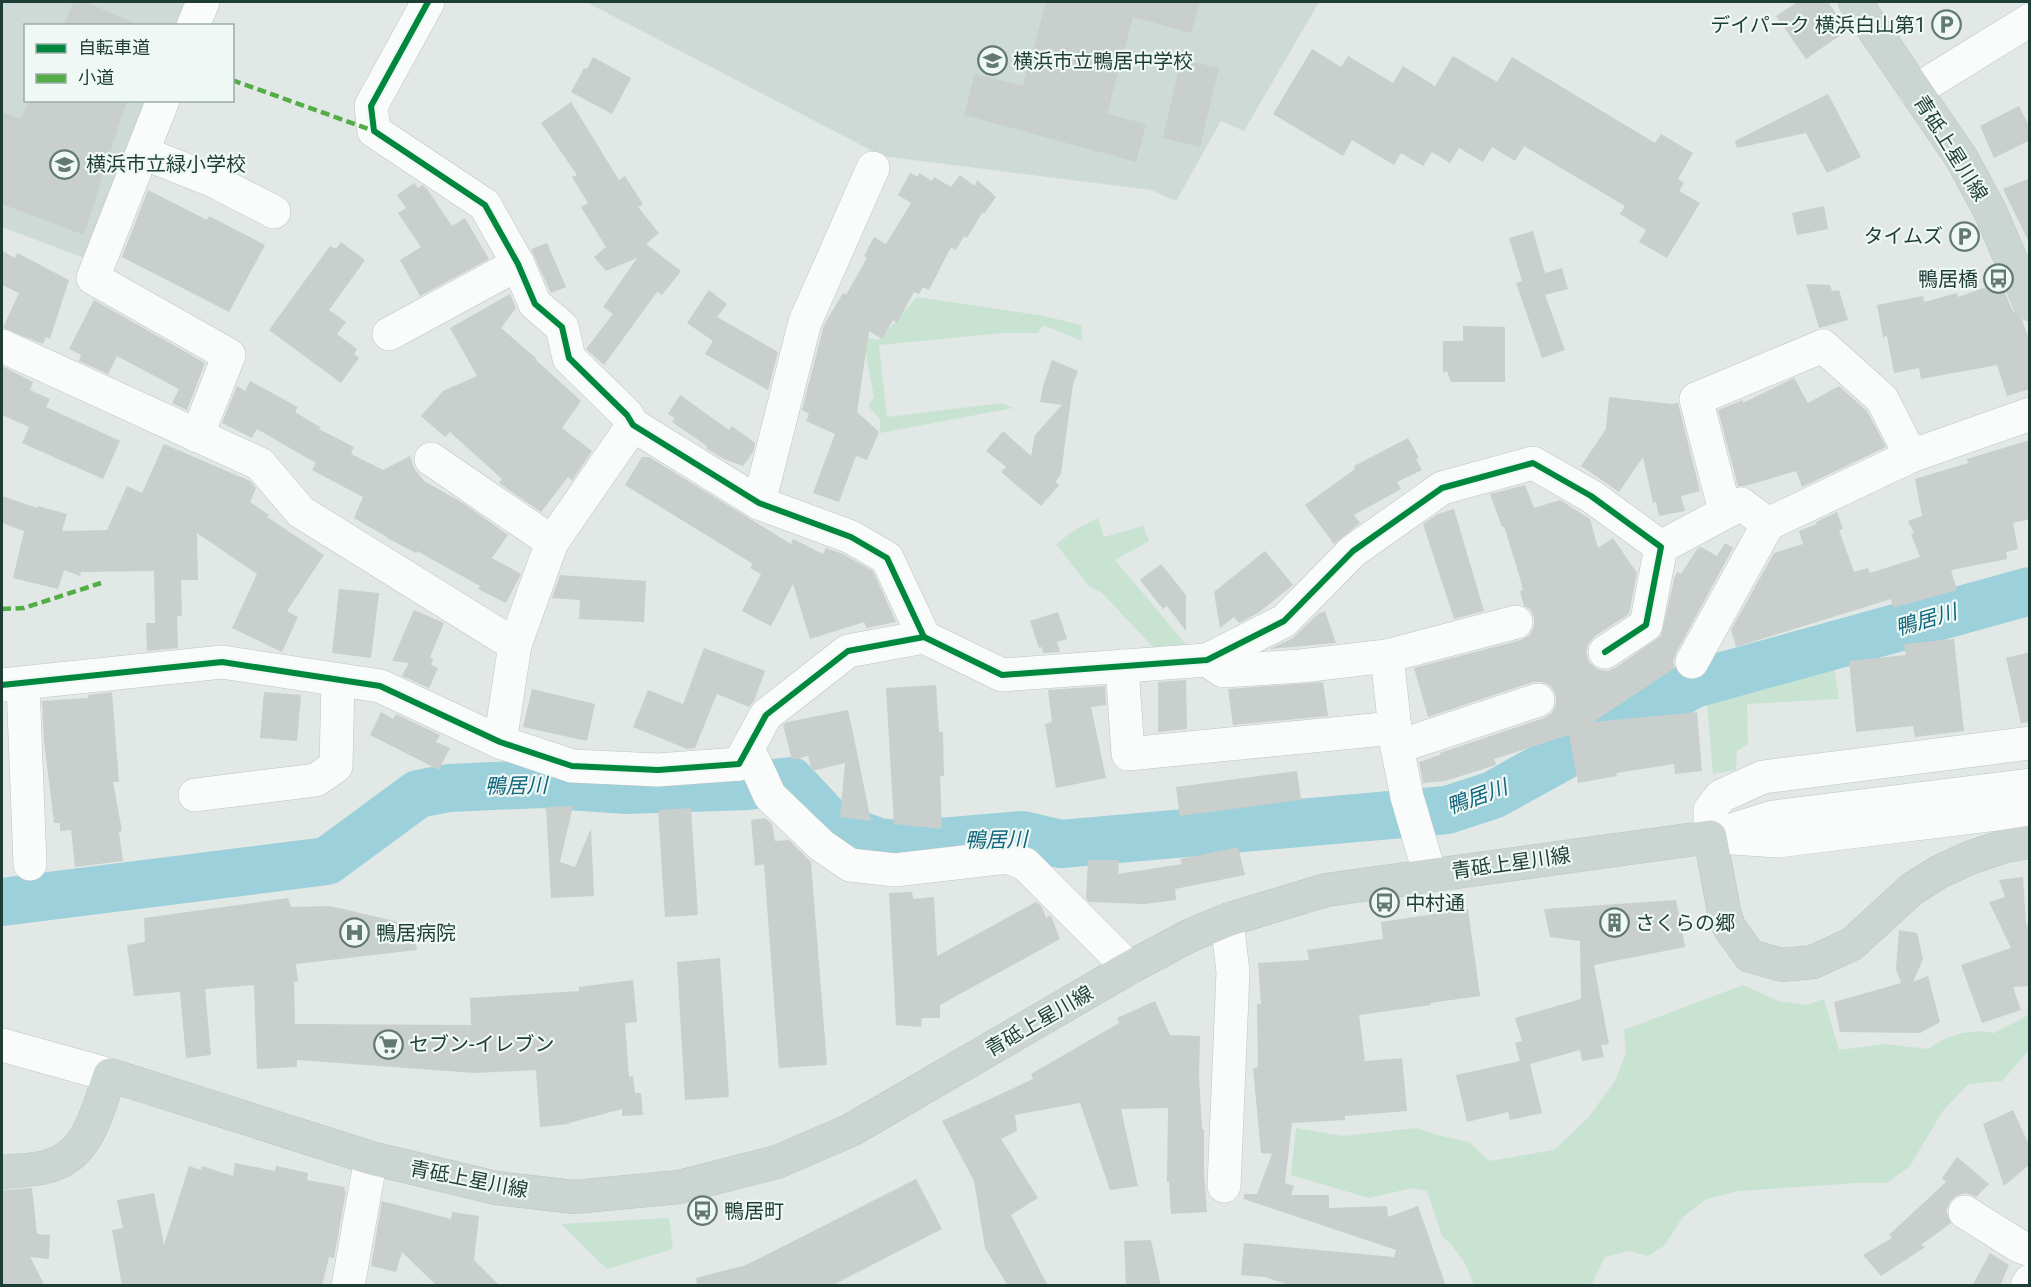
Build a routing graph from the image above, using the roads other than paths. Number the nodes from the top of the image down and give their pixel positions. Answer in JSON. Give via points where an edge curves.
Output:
{"nodes":[{"id":1,"x":203,"y":2,"type":"edge"},
{"id":2,"x":428,"y":2,"type":"edge"},
{"id":3,"x":1856,"y":2,"type":"edge"},
{"id":4,"x":2030,"y":20,"type":"edge"},
{"id":5,"x":194,"y":24,"type":"edge"},
{"id":6,"x":1916,"y":91,"type":"junction"},
{"id":7,"x":162,"y":102,"type":"edge"},
{"id":8,"x":142,"y":153,"type":"junction"},
{"id":9,"x":873,"y":168,"type":"dead end"},
{"id":10,"x":274,"y":212,"type":"dead end"},
{"id":11,"x":518,"y":264,"type":"junction"},
{"id":12,"x":2030,"y":304,"type":"edge"},
{"id":13,"x":388,"y":334,"type":"dead end"},
{"id":14,"x":2,"y":346,"type":"edge"},
{"id":15,"x":2030,"y":414,"type":"edge"},
{"id":16,"x":633,"y":425,"type":"junction"},
{"id":17,"x":197,"y":436,"type":"junction"},
{"id":18,"x":1911,"y":456,"type":"junction"},
{"id":19,"x":431,"y":459,"type":"dead end"},
{"id":20,"x":759,"y":503,"type":"junction"},
{"id":21,"x":1725,"y":511,"type":"junction"},
{"id":22,"x":1768,"y":524,"type":"junction"},
{"id":23,"x":552,"y":542,"type":"junction"},
{"id":24,"x":1660,"y":547,"type":"junction"},
{"id":25,"x":1516,"y":622,"type":"dead end"},
{"id":26,"x":924,"y":637,"type":"junction"},
{"id":27,"x":515,"y":645,"type":"junction"},
{"id":28,"x":1605,"y":652,"type":"dead end"},
{"id":29,"x":1387,"y":657,"type":"junction"},
{"id":30,"x":1207,"y":660,"type":"junction"},
{"id":31,"x":1692,"y":662,"type":"dead end"},
{"id":32,"x":1122,"y":666,"type":"junction"},
{"id":33,"x":338,"y":680,"type":"junction"},
{"id":34,"x":12,"y":684,"type":"edge"},
{"id":35,"x":1538,"y":700,"type":"dead end"},
{"id":36,"x":1395,"y":738,"type":"junction"},
{"id":37,"x":500,"y":742,"type":"junction"},
{"id":38,"x":2030,"y":743,"type":"edge"},
{"id":39,"x":755,"y":777,"type":"junction"},
{"id":40,"x":2030,"y":785,"type":"edge"},
{"id":41,"x":195,"y":795,"type":"dead end"},
{"id":42,"x":2030,"y":810,"type":"edge"},
{"id":43,"x":1710,"y":837,"type":"junction"},
{"id":44,"x":2030,"y":842,"type":"edge"},
{"id":45,"x":30,"y":864,"type":"dead end"},
{"id":46,"x":1430,"y":875,"type":"junction"},
{"id":47,"x":1227,"y":920,"type":"junction"},
{"id":48,"x":1129,"y":968,"type":"junction"},
{"id":49,"x":2,"y":1045,"type":"edge"},
{"id":50,"x":110,"y":1075,"type":"junction"},
{"id":51,"x":371,"y":1158,"type":"junction"},
{"id":52,"x":2,"y":1172,"type":"edge"},
{"id":53,"x":1224,"y":1186,"type":"dead end"},
{"id":54,"x":1965,"y":1212,"type":"dead end"},
{"id":55,"x":2030,"y":1250,"type":"edge"},
{"id":56,"x":2030,"y":1281,"type":"edge"},
{"id":57,"x":348,"y":1286,"type":"edge"},
{"id":58,"x":2027,"y":1286,"type":"edge"}],
"edges":[{"from":1,"to":5,"type":"street"},
{"from":2,"to":11,"type":"street","via":[[371,106],[374,131],[485,205]]},
{"from":3,"to":6,"type":"main road","name":"青砥上星川線"},
{"from":4,"to":6,"type":"street"},
{"from":6,"to":12,"type":"main road","name":"青砥上星川線","via":[[1962,159],[1990,210]]},
{"from":7,"to":8,"type":"street"},
{"from":8,"to":10,"type":"street","via":[[214,181]]},
{"from":8,"to":17,"type":"street","via":[[93,278],[229,355]]},
{"from":9,"to":20,"type":"street","via":[[805,322]]},
{"from":11,"to":13,"type":"street"},
{"from":11,"to":16,"type":"street","via":[[535,304],[562,327],[569,358]]},
{"from":14,"to":17,"type":"street"},
{"from":15,"to":18,"type":"street"},
{"from":16,"to":20,"type":"street"},
{"from":16,"to":23,"type":"street"},
{"from":17,"to":27,"type":"street","via":[[260,464],[302,512]]},
{"from":18,"to":21,"type":"street","via":[[1882,399],[1823,346],[1696,399]]},
{"from":18,"to":22,"type":"street"},
{"from":19,"to":23,"type":"street"},
{"from":20,"to":26,"type":"street","via":[[851,537],[887,558]]},
{"from":21,"to":22,"type":"street","via":[[1741,504]]},
{"from":21,"to":24,"type":"street"},
{"from":22,"to":31,"type":"street"},
{"from":23,"to":27,"type":"street"},
{"from":24,"to":28,"type":"street","via":[[1646,625]]},
{"from":24,"to":30,"type":"street","via":[[1591,496],[1533,463],[1442,488],[1353,551],[1284,621]]},
{"from":25,"to":29,"type":"street"},
{"from":26,"to":32,"type":"street","via":[[1002,675]]},
{"from":26,"to":39,"type":"street","via":[[849,651],[766,715]]},
{"from":27,"to":37,"type":"street"},
{"from":29,"to":30,"type":"street","via":[[1223,671]]},
{"from":29,"to":36,"type":"street"},
{"from":30,"to":32,"type":"street"},
{"from":32,"to":36,"type":"street","via":[[1128,753]]},
{"from":33,"to":34,"type":"street","via":[[222,662]]},
{"from":33,"to":37,"type":"street","via":[[380,686]]},
{"from":33,"to":41,"type":"street","via":[[336,766],[316,780]]},
{"from":34,"to":45,"type":"street"},
{"from":35,"to":36,"type":"street"},
{"from":36,"to":46,"type":"street"},
{"from":37,"to":39,"type":"street","via":[[572,766]]},
{"from":38,"to":43,"type":"street","via":[[1763,777],[1721,796],[1710,810]]},
{"from":39,"to":48,"type":"street","via":[[820,845],[850,865],[895,870],[1007,857],[1025,864]]},
{"from":40,"to":43,"type":"street","via":[[1773,817]]},
{"from":42,"to":43,"type":"street","via":[[1777,841]]},
{"from":43,"to":44,"type":"main road","via":[[1729,927],[1750,956],[1782,965],[1813,962],[1852,944],[1912,889],[1939,872],[2005,846]]},
{"from":43,"to":46,"type":"main road","name":"青砥上星川線"},
{"from":46,"to":47,"type":"main road","name":"青砥上星川線","via":[[1326,890]]},
{"from":47,"to":48,"type":"main road","name":"青砥上星川線"},
{"from":47,"to":53,"type":"street","via":[[1233,972]]},
{"from":48,"to":51,"type":"main road","name":"青砥上星川線","via":[[851,1130],[777,1162],[679,1187],[574,1197],[496,1188]]},
{"from":49,"to":50,"type":"street"},
{"from":50,"to":51,"type":"main road","name":"青砥上星川線"},
{"from":50,"to":52,"type":"main road","via":[[87,1136],[69,1158],[51,1166]]},
{"from":51,"to":57,"type":"street"},
{"from":54,"to":55,"type":"street"},
{"from":56,"to":58,"type":"street"}]}
